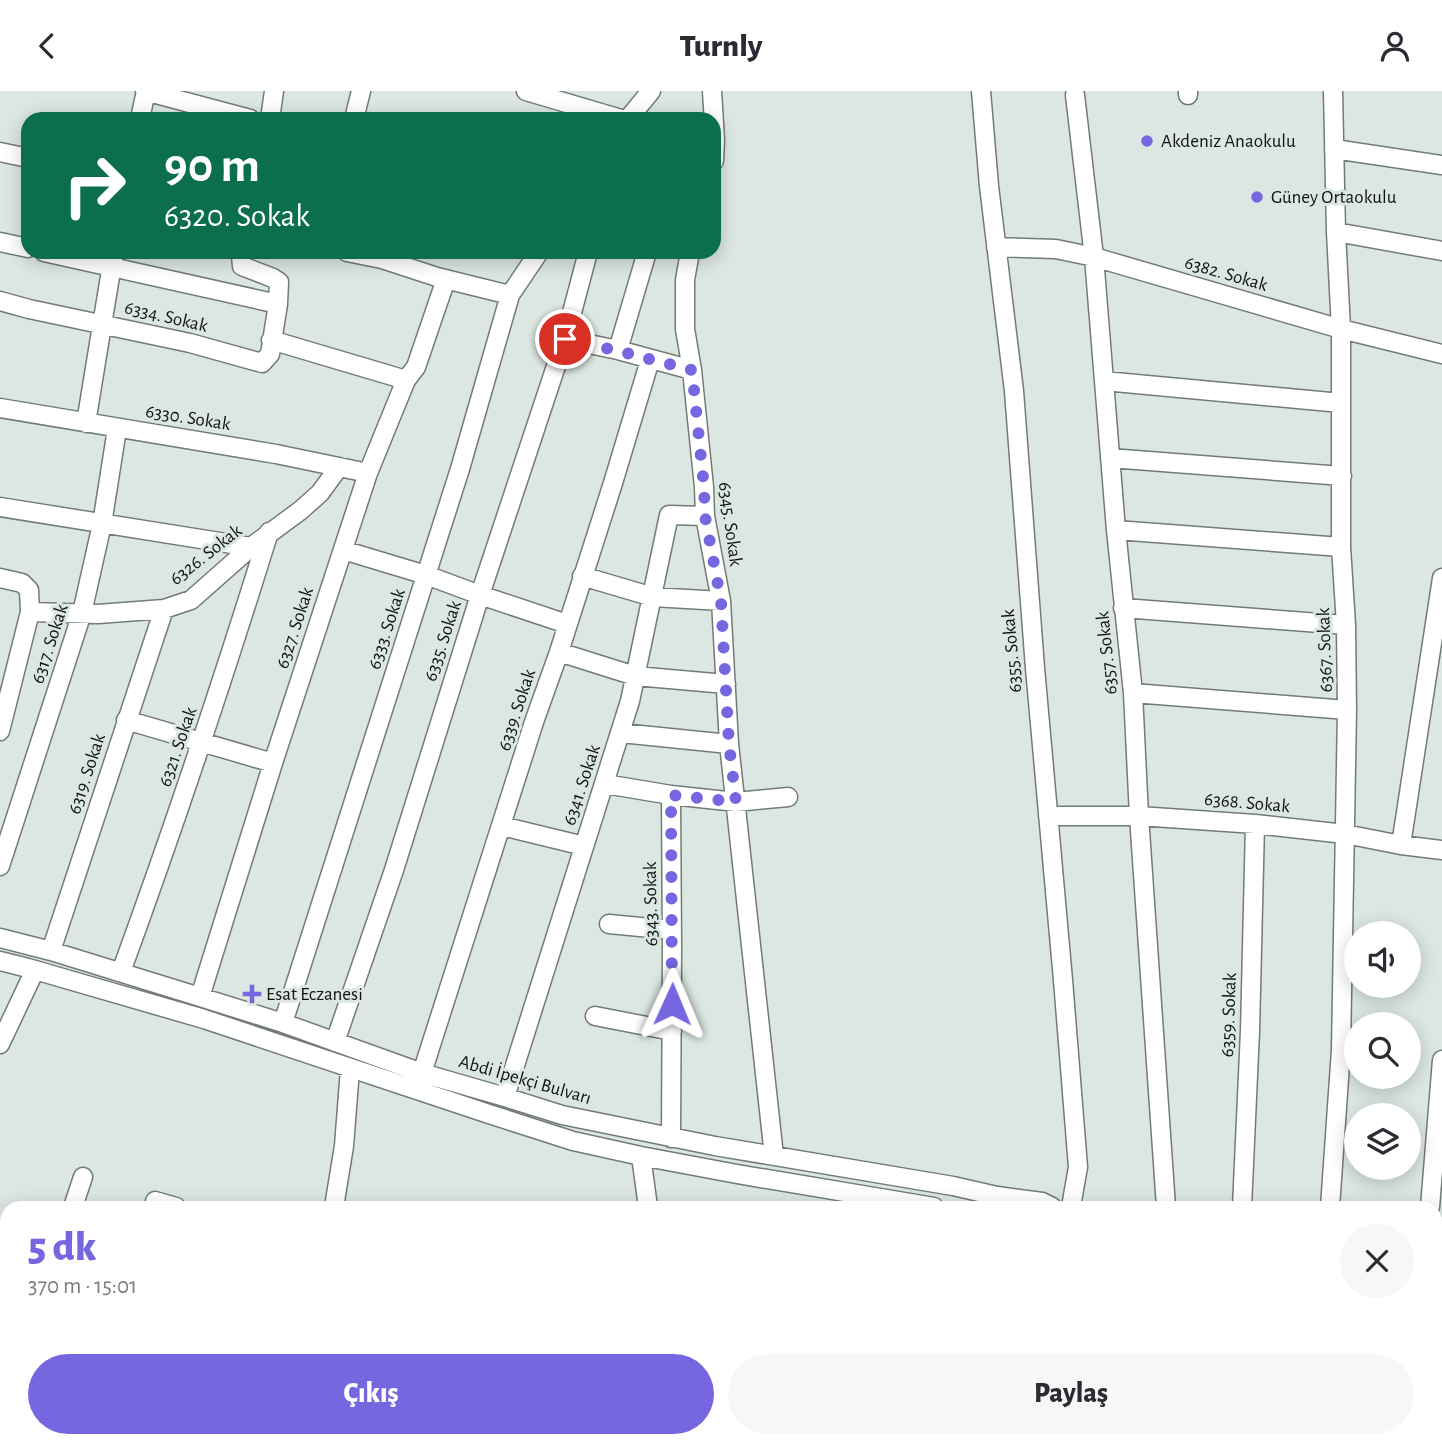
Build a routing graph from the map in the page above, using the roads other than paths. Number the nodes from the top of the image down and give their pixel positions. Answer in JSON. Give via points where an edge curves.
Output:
{"nodes":[{"id":1,"x":146,"y":91,"type":"edge"},
{"id":2,"x":274,"y":91,"type":"edge"},
{"id":3,"x":361,"y":91,"type":"edge"},
{"id":4,"x":526,"y":91,"type":"edge"},
{"id":5,"x":651,"y":91,"type":"edge"},
{"id":6,"x":712,"y":91,"type":"edge"},
{"id":7,"x":981,"y":91,"type":"edge"},
{"id":8,"x":1333,"y":91,"type":"edge"},
{"id":9,"x":1075,"y":95,"type":"dead end"},
{"id":10,"x":183,"y":96,"type":"edge"},
{"id":11,"x":142,"y":112,"type":"edge"},
{"id":12,"x":230,"y":112,"type":"edge"},
{"id":13,"x":271,"y":112,"type":"edge"},
{"id":14,"x":356,"y":112,"type":"edge"},
{"id":15,"x":597,"y":112,"type":"edge"},
{"id":16,"x":634,"y":112,"type":"edge"},
{"id":17,"x":713,"y":112,"type":"edge"},
{"id":18,"x":1334,"y":149,"type":"junction"},
{"id":19,"x":0,"y":152,"type":"edge"},
{"id":20,"x":21,"y":156,"type":"edge"},
{"id":21,"x":1442,"y":165,"type":"edge"},
{"id":22,"x":1336,"y":232,"type":"junction"},
{"id":23,"x":0,"y":242,"type":"edge"},
{"id":24,"x":21,"y":246,"type":"edge"},
{"id":25,"x":996,"y":247,"type":"junction"},
{"id":26,"x":1442,"y":251,"type":"edge"},
{"id":27,"x":1094,"y":257,"type":"junction"},
{"id":28,"x":241,"y":259,"type":"edge"},
{"id":29,"x":382,"y":259,"type":"edge"},
{"id":30,"x":534,"y":259,"type":"edge"},
{"id":31,"x":587,"y":259,"type":"edge"},
{"id":32,"x":645,"y":259,"type":"edge"},
{"id":33,"x":689,"y":259,"type":"edge"},
{"id":34,"x":113,"y":260,"type":"edge"},
{"id":35,"x":446,"y":279,"type":"junction"},
{"id":36,"x":510,"y":295,"type":"junction"},
{"id":37,"x":0,"y":301,"type":"edge"},
{"id":38,"x":278,"y":304,"type":"junction"},
{"id":39,"x":102,"y":324,"type":"junction"},
{"id":40,"x":1340,"y":329,"type":"junction"},
{"id":41,"x":565,"y":339,"type":"junction"},
{"id":42,"x":271,"y":340,"type":"junction"},
{"id":43,"x":618,"y":351,"type":"junction"},
{"id":44,"x":1442,"y":355,"type":"edge"},
{"id":45,"x":650,"y":360,"type":"junction"},
{"id":46,"x":692,"y":370,"type":"junction"},
{"id":47,"x":406,"y":380,"type":"junction"},
{"id":48,"x":1104,"y":381,"type":"junction"},
{"id":49,"x":1340,"y":403,"type":"junction"},
{"id":50,"x":0,"y":408,"type":"edge"},
{"id":51,"x":86,"y":423,"type":"junction"},
{"id":52,"x":117,"y":429,"type":"junction"},
{"id":53,"x":1110,"y":458,"type":"junction"},
{"id":54,"x":340,"y":467,"type":"junction"},
{"id":55,"x":368,"y":473,"type":"junction"},
{"id":56,"x":1342,"y":476,"type":"junction"},
{"id":57,"x":0,"y":507,"type":"edge"},
{"id":58,"x":705,"y":516,"type":"junction"},
{"id":59,"x":102,"y":524,"type":"junction"},
{"id":60,"x":1116,"y":530,"type":"junction"},
{"id":61,"x":269,"y":533,"type":"junction"},
{"id":62,"x":251,"y":547,"type":"junction"},
{"id":63,"x":1342,"y":547,"type":"junction"},
{"id":64,"x":343,"y":550,"type":"junction"},
{"id":65,"x":426,"y":575,"type":"junction"},
{"id":66,"x":582,"y":576,"type":"junction"},
{"id":67,"x":0,"y":578,"type":"edge"},
{"id":68,"x":1442,"y":578,"type":"edge"},
{"id":69,"x":480,"y":595,"type":"junction"},
{"id":70,"x":653,"y":597,"type":"junction"},
{"id":71,"x":721,"y":601,"type":"junction"},
{"id":72,"x":1123,"y":608,"type":"junction"},
{"id":73,"x":164,"y":609,"type":"junction"},
{"id":74,"x":30,"y":612,"type":"junction"},
{"id":75,"x":82,"y":613,"type":"junction"},
{"id":76,"x":567,"y":624,"type":"junction"},
{"id":77,"x":1346,"y":625,"type":"junction"},
{"id":78,"x":559,"y":652,"type":"junction"},
{"id":79,"x":635,"y":675,"type":"junction"},
{"id":80,"x":726,"y":684,"type":"junction"},
{"id":81,"x":1133,"y":693,"type":"junction"},
{"id":82,"x":1347,"y":710,"type":"junction"},
{"id":83,"x":126,"y":720,"type":"junction"},
{"id":84,"x":0,"y":731,"type":"edge"},
{"id":85,"x":621,"y":733,"type":"junction"},
{"id":86,"x":202,"y":741,"type":"junction"},
{"id":87,"x":729,"y":744,"type":"junction"},
{"id":88,"x":273,"y":763,"type":"junction"},
{"id":89,"x":605,"y":784,"type":"junction"},
{"id":90,"x":671,"y":795,"type":"junction"},
{"id":91,"x":788,"y":797,"type":"dead end"},
{"id":92,"x":736,"y":802,"type":"junction"},
{"id":93,"x":1139,"y":816,"type":"junction"},
{"id":94,"x":1048,"y":817,"type":"junction"},
{"id":95,"x":1255,"y":824,"type":"junction"},
{"id":96,"x":502,"y":826,"type":"junction"},
{"id":97,"x":1345,"y":834,"type":"junction"},
{"id":98,"x":1401,"y":845,"type":"junction"},
{"id":99,"x":584,"y":846,"type":"junction"},
{"id":100,"x":1442,"y":850,"type":"edge"},
{"id":101,"x":0,"y":866,"type":"edge"},
{"id":102,"x":609,"y":924,"type":"dead end"},
{"id":103,"x":672,"y":930,"type":"junction"},
{"id":104,"x":0,"y":939,"type":"edge"},
{"id":105,"x":51,"y":951,"type":"junction"},
{"id":106,"x":0,"y":961,"type":"edge"},
{"id":107,"x":35,"y":970,"type":"junction"},
{"id":108,"x":121,"y":972,"type":"junction"},
{"id":109,"x":200,"y":997,"type":"junction"},
{"id":110,"x":595,"y":1016,"type":"dead end"},
{"id":111,"x":283,"y":1023,"type":"junction"},
{"id":112,"x":672,"y":1031,"type":"junction"},
{"id":113,"x":335,"y":1042,"type":"junction"},
{"id":114,"x":0,"y":1044,"type":"edge"},
{"id":115,"x":1442,"y":1060,"type":"edge"},
{"id":116,"x":350,"y":1069,"type":"junction"},
{"id":117,"x":422,"y":1073,"type":"junction"},
{"id":118,"x":505,"y":1097,"type":"junction"},
{"id":119,"x":671,"y":1138,"type":"junction"},
{"id":120,"x":641,"y":1156,"type":"junction"},
{"id":121,"x":774,"y":1156,"type":"junction"},
{"id":122,"x":83,"y":1177,"type":"dead end"},
{"id":123,"x":75,"y":1201,"type":"edge"},
{"id":124,"x":335,"y":1201,"type":"edge"},
{"id":125,"x":647,"y":1201,"type":"edge"},
{"id":126,"x":879,"y":1201,"type":"edge"},
{"id":127,"x":1034,"y":1201,"type":"edge"},
{"id":128,"x":1072,"y":1201,"type":"edge"},
{"id":129,"x":1166,"y":1201,"type":"edge"},
{"id":130,"x":1242,"y":1201,"type":"edge"},
{"id":131,"x":1330,"y":1201,"type":"edge"},
{"id":132,"x":1430,"y":1201,"type":"edge"}],
"edges":[{"from":1,"to":10,"type":"street"},
{"from":1,"to":11,"type":"street"},
{"from":2,"to":13,"type":"street"},
{"from":3,"to":14,"type":"street"},
{"from":4,"to":15,"type":"street"},
{"from":5,"to":16,"type":"street"},
{"from":6,"to":17,"type":"street"},
{"from":7,"to":25,"type":"street","name":"6355. Sokak"},
{"from":8,"to":18,"type":"street","name":"6367. Sokak"},
{"from":9,"to":27,"type":"street","name":"6357. Sokak"},
{"from":10,"to":12,"type":"street"},
{"from":18,"to":21,"type":"street"},
{"from":18,"to":22,"type":"street","name":"6367. Sokak"},
{"from":19,"to":20,"type":"street"},
{"from":22,"to":26,"type":"street"},
{"from":22,"to":40,"type":"street","name":"6367. Sokak"},
{"from":23,"to":24,"type":"street"},
{"from":25,"to":27,"type":"street","name":"6382. Sokak","via":[[1056,249]]},
{"from":25,"to":94,"type":"street","name":"6355. Sokak","via":[[1014,391]]},
{"from":27,"to":40,"type":"street","name":"6382. Sokak"},
{"from":27,"to":48,"type":"street","name":"6357. Sokak"},
{"from":28,"to":38,"type":"street","via":[[242,266],[279,282]]},
{"from":29,"to":35,"type":"street"},
{"from":30,"to":36,"type":"street","name":"6333. Sokak"},
{"from":31,"to":41,"type":"street","name":"6335. Sokak"},
{"from":32,"to":43,"type":"street"},
{"from":33,"to":46,"type":"street","name":"6345. Sokak","via":[[685,329]]},
{"from":34,"to":38,"type":"street"},
{"from":34,"to":39,"type":"street"},
{"from":35,"to":36,"type":"street"},
{"from":35,"to":47,"type":"street","name":"6327. Sokak","via":[[416,367]]},
{"from":36,"to":65,"type":"street","name":"6333. Sokak"},
{"from":37,"to":39,"type":"street","name":"6334. Sokak"},
{"from":38,"to":42,"type":"street","name":"6334. Sokak"},
{"from":39,"to":42,"type":"street","name":"6334. Sokak","via":[[262,363],[270,354]]},
{"from":39,"to":51,"type":"street"},
{"from":40,"to":44,"type":"street","name":"6382. Sokak"},
{"from":40,"to":49,"type":"street","name":"6367. Sokak"},
{"from":41,"to":43,"type":"street"},
{"from":41,"to":69,"type":"street","name":"6335. Sokak"},
{"from":42,"to":47,"type":"street"},
{"from":43,"to":45,"type":"street"},
{"from":45,"to":46,"type":"street"},
{"from":45,"to":66,"type":"street","name":"6339. Sokak"},
{"from":46,"to":58,"type":"street","name":"6345. Sokak"},
{"from":47,"to":55,"type":"street","name":"6327. Sokak"},
{"from":48,"to":49,"type":"street"},
{"from":48,"to":53,"type":"street","name":"6357. Sokak"},
{"from":49,"to":56,"type":"street","name":"6367. Sokak"},
{"from":50,"to":51,"type":"street","name":"6330. Sokak"},
{"from":51,"to":52,"type":"street","name":"6330. Sokak"},
{"from":52,"to":54,"type":"street","name":"6330. Sokak"},
{"from":52,"to":59,"type":"street","name":"6317. Sokak"},
{"from":53,"to":56,"type":"street"},
{"from":53,"to":60,"type":"street","name":"6357. Sokak"},
{"from":54,"to":55,"type":"street","name":"6330. Sokak"},
{"from":54,"to":61,"type":"street","name":"6326. Sokak","via":[[320,493]]},
{"from":55,"to":64,"type":"street","name":"6327. Sokak"},
{"from":56,"to":63,"type":"street","name":"6367. Sokak"},
{"from":57,"to":59,"type":"street"},
{"from":58,"to":70,"type":"street","name":"6341. Sokak","via":[[670,515]]},
{"from":58,"to":71,"type":"street","name":"6345. Sokak"},
{"from":59,"to":62,"type":"street"},
{"from":59,"to":75,"type":"street","name":"6317. Sokak"},
{"from":60,"to":63,"type":"street"},
{"from":60,"to":72,"type":"street","name":"6357. Sokak"},
{"from":61,"to":62,"type":"street","name":"6326. Sokak"},
{"from":61,"to":86,"type":"street","name":"6321. Sokak"},
{"from":62,"to":73,"type":"street","name":"6326. Sokak","via":[[191,600]]},
{"from":63,"to":77,"type":"street","name":"6367. Sokak"},
{"from":64,"to":65,"type":"street"},
{"from":64,"to":88,"type":"street","name":"6327. Sokak"},
{"from":65,"to":69,"type":"street"},
{"from":65,"to":111,"type":"street","name":"6333. Sokak"},
{"from":66,"to":70,"type":"street"},
{"from":66,"to":76,"type":"street","name":"6339. Sokak"},
{"from":67,"to":74,"type":"street","via":[[22,583],[29,590]]},
{"from":68,"to":98,"type":"street"},
{"from":69,"to":76,"type":"street"},
{"from":69,"to":113,"type":"street","name":"6335. Sokak"},
{"from":70,"to":71,"type":"street"},
{"from":70,"to":79,"type":"street","name":"6341. Sokak"},
{"from":71,"to":80,"type":"street","name":"6345. Sokak"},
{"from":72,"to":77,"type":"street"},
{"from":72,"to":81,"type":"street","name":"6357. Sokak"},
{"from":73,"to":75,"type":"street","name":"6326. Sokak"},
{"from":73,"to":83,"type":"street","name":"6319. Sokak"},
{"from":74,"to":75,"type":"street","name":"6326. Sokak"},
{"from":74,"to":84,"type":"street"},
{"from":75,"to":101,"type":"street","name":"6317. Sokak"},
{"from":76,"to":78,"type":"street","name":"6339. Sokak"},
{"from":77,"to":82,"type":"street","name":"6367. Sokak"},
{"from":78,"to":79,"type":"street"},
{"from":78,"to":96,"type":"street","name":"6339. Sokak"},
{"from":79,"to":80,"type":"street"},
{"from":79,"to":85,"type":"street","name":"6341. Sokak"},
{"from":80,"to":87,"type":"street","name":"6345. Sokak"},
{"from":81,"to":82,"type":"street"},
{"from":81,"to":93,"type":"street","name":"6357. Sokak"},
{"from":82,"to":97,"type":"street","name":"6367. Sokak"},
{"from":83,"to":86,"type":"street"},
{"from":83,"to":105,"type":"street","name":"6319. Sokak"},
{"from":85,"to":87,"type":"street"},
{"from":85,"to":89,"type":"street","name":"6341. Sokak"},
{"from":86,"to":88,"type":"street"},
{"from":86,"to":108,"type":"street","name":"6321. Sokak"},
{"from":87,"to":92,"type":"street","name":"6345. Sokak"},
{"from":88,"to":109,"type":"street","name":"6327. Sokak"},
{"from":89,"to":90,"type":"street"},
{"from":89,"to":99,"type":"street","name":"6341. Sokak"},
{"from":90,"to":92,"type":"street"},
{"from":90,"to":103,"type":"street","name":"6343. Sokak"},
{"from":91,"to":92,"type":"street"},
{"from":92,"to":121,"type":"street","name":"6345. Sokak"},
{"from":93,"to":94,"type":"street","name":"6368. Sokak"},
{"from":93,"to":95,"type":"street","name":"6368. Sokak"},
{"from":93,"to":129,"type":"street","name":"6357. Sokak"},
{"from":94,"to":128,"type":"street","name":"6355. Sokak","via":[[1078,1167]]},
{"from":95,"to":97,"type":"street","name":"6368. Sokak"},
{"from":95,"to":130,"type":"street","name":"6359. Sokak"},
{"from":96,"to":99,"type":"street"},
{"from":96,"to":117,"type":"street","name":"6339. Sokak"},
{"from":97,"to":98,"type":"street","name":"6368. Sokak"},
{"from":97,"to":131,"type":"street","name":"6367. Sokak","via":[[1341,1050]]},
{"from":98,"to":100,"type":"street","name":"6368. Sokak"},
{"from":99,"to":118,"type":"street","name":"6341. Sokak"},
{"from":102,"to":103,"type":"street"},
{"from":103,"to":112,"type":"street","name":"6343. Sokak"},
{"from":104,"to":105,"type":"street","name":"Abdi İpekçi Bulvarı"},
{"from":105,"to":108,"type":"street","name":"Abdi İpekçi Bulvarı"},
{"from":106,"to":107,"type":"street"},
{"from":107,"to":114,"type":"street"},
{"from":107,"to":116,"type":"street","via":[[204,1019]]},
{"from":108,"to":109,"type":"street","name":"Abdi İpekçi Bulvarı"},
{"from":109,"to":111,"type":"street","name":"Abdi İpekçi Bulvarı"},
{"from":110,"to":112,"type":"street"},
{"from":111,"to":113,"type":"street","name":"Abdi İpekçi Bulvarı"},
{"from":112,"to":119,"type":"street","name":"6343. Sokak"},
{"from":113,"to":117,"type":"street","name":"Abdi İpekçi Bulvarı"},
{"from":115,"to":132,"type":"street"},
{"from":116,"to":120,"type":"street","via":[[573,1141]]},
{"from":116,"to":124,"type":"street"},
{"from":117,"to":118,"type":"street","name":"Abdi İpekçi Bulvarı"},
{"from":118,"to":119,"type":"street","name":"Abdi İpekçi Bulvarı","via":[[562,1115]]},
{"from":119,"to":121,"type":"street","name":"Abdi İpekçi Bulvarı"},
{"from":120,"to":125,"type":"street"},
{"from":120,"to":126,"type":"street"},
{"from":121,"to":127,"type":"street","name":"Abdi İpekçi Bulvarı"},
{"from":122,"to":123,"type":"street"}]}
